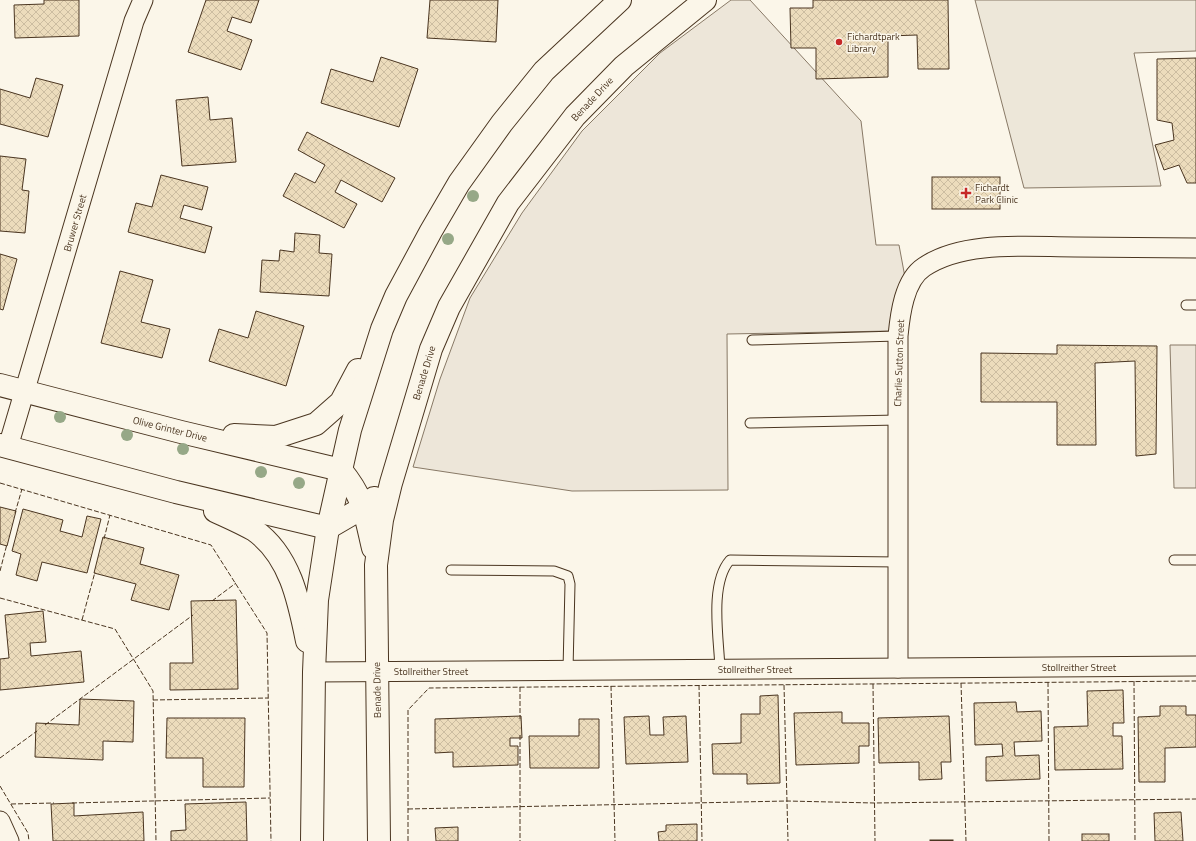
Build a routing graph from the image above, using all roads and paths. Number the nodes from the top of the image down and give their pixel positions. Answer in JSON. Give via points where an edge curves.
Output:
{"nodes":[{"id":1,"x":143,"y":0,"type":"edge"},
{"id":2,"x":620,"y":0,"type":"edge"},
{"id":3,"x":696,"y":2,"type":"edge"},
{"id":4,"x":1196,"y":248,"type":"edge"},
{"id":5,"x":396,"y":296,"type":"junction"},
{"id":6,"x":898,"y":336,"type":"junction"},
{"id":7,"x":752,"y":340,"type":"dead end"},
{"id":8,"x":0,"y":385,"type":"edge"},
{"id":9,"x":25,"y":392,"type":"junction"},
{"id":10,"x":898,"y":420,"type":"junction"},
{"id":11,"x":750,"y":423,"type":"dead end"},
{"id":12,"x":180,"y":432,"type":"junction"},
{"id":13,"x":4,"y":446,"type":"edge"},
{"id":14,"x":341,"y":470,"type":"junction"},
{"id":15,"x":391,"y":483,"type":"junction"},
{"id":16,"x":176,"y":492,"type":"junction"},
{"id":17,"x":364,"y":507,"type":"junction"},
{"id":18,"x":328,"y":528,"type":"junction"},
{"id":19,"x":1174,"y":560,"type":"dead end"},
{"id":20,"x":1196,"y":560,"type":"edge"},
{"id":21,"x":899,"y":562,"type":"junction"},
{"id":22,"x":376,"y":566,"type":"junction"},
{"id":23,"x":451,"y":570,"type":"dead end"},
{"id":24,"x":1196,"y":666,"type":"edge"},
{"id":25,"x":898,"y":668,"type":"junction"},
{"id":26,"x":720,"y":669,"type":"junction"},
{"id":27,"x":568,"y":670,"type":"junction"},
{"id":28,"x":377,"y":671,"type":"junction"},
{"id":29,"x":314,"y":672,"type":"junction"},
{"id":30,"x":0,"y":821,"type":"edge"},
{"id":31,"x":9,"y":841,"type":"edge"},
{"id":32,"x":312,"y":841,"type":"edge"},
{"id":33,"x":379,"y":841,"type":"edge"}],
"edges":[{"from":1,"to":9,"type":"street","name":"Bruwer Street","via":[[134,21]]},
{"from":2,"to":5,"type":"street","via":[[544,71],[502,122],[459,183]]},
{"from":3,"to":15,"type":"street","name":"Benade Drive","via":[[624,66],[575,116],[508,202],[449,307],[431,349]]},
{"from":4,"to":6,"type":"street","name":"Charlie Sutton Street","via":[[990,247],[947,257],[923,268],[913,280],[904,298]]},
{"from":5,"to":12,"type":"street","via":[[341,402],[316,424],[276,437]]},
{"from":5,"to":14,"type":"street","via":[[367,375]]},
{"from":6,"to":7,"type":"lane"},
{"from":6,"to":10,"type":"street","name":"Charlie Sutton Street"},
{"from":8,"to":9,"type":"street","name":"Olive Grinter Drive"},
{"from":9,"to":12,"type":"street","name":"Olive Grinter Drive"},
{"from":9,"to":13,"type":"street","name":"Bruwer Street"},
{"from":10,"to":11,"type":"lane"},
{"from":10,"to":21,"type":"street","name":"Charlie Sutton Street"},
{"from":12,"to":14,"type":"street","name":"Olive Grinter Drive"},
{"from":13,"to":16,"type":"street"},
{"from":14,"to":17,"type":"street","via":[[356,490]]},
{"from":14,"to":18,"type":"street"},
{"from":15,"to":17,"type":"street"},
{"from":15,"to":22,"type":"street","name":"Benade Drive","via":[[382,520]]},
{"from":16,"to":18,"type":"street"},
{"from":16,"to":29,"type":"street","via":[[255,531],[277,553],[287,569],[301,611]]},
{"from":17,"to":18,"type":"street"},
{"from":17,"to":22,"type":"street"},
{"from":18,"to":29,"type":"street","via":[[317,600]]},
{"from":19,"to":20,"type":"lane"},
{"from":21,"to":25,"type":"street","name":"Charlie Sutton Street"},
{"from":21,"to":26,"type":"lane","via":[[730,560],[720,578],[717,601]]},
{"from":22,"to":28,"type":"street","name":"Benade Drive"},
{"from":23,"to":27,"type":"lane","via":[[554,571],[568,576]]},
{"from":24,"to":25,"type":"street","name":"Stollreither Street"},
{"from":25,"to":26,"type":"street","name":"Stollreither Street"},
{"from":26,"to":27,"type":"street","name":"Stollreither Street"},
{"from":27,"to":28,"type":"street","name":"Stollreither Street"},
{"from":28,"to":29,"type":"street","name":"Stollreither Street"},
{"from":28,"to":33,"type":"street","name":"Benade Drive"},
{"from":29,"to":32,"type":"street"},
{"from":30,"to":31,"type":"street"}]}
